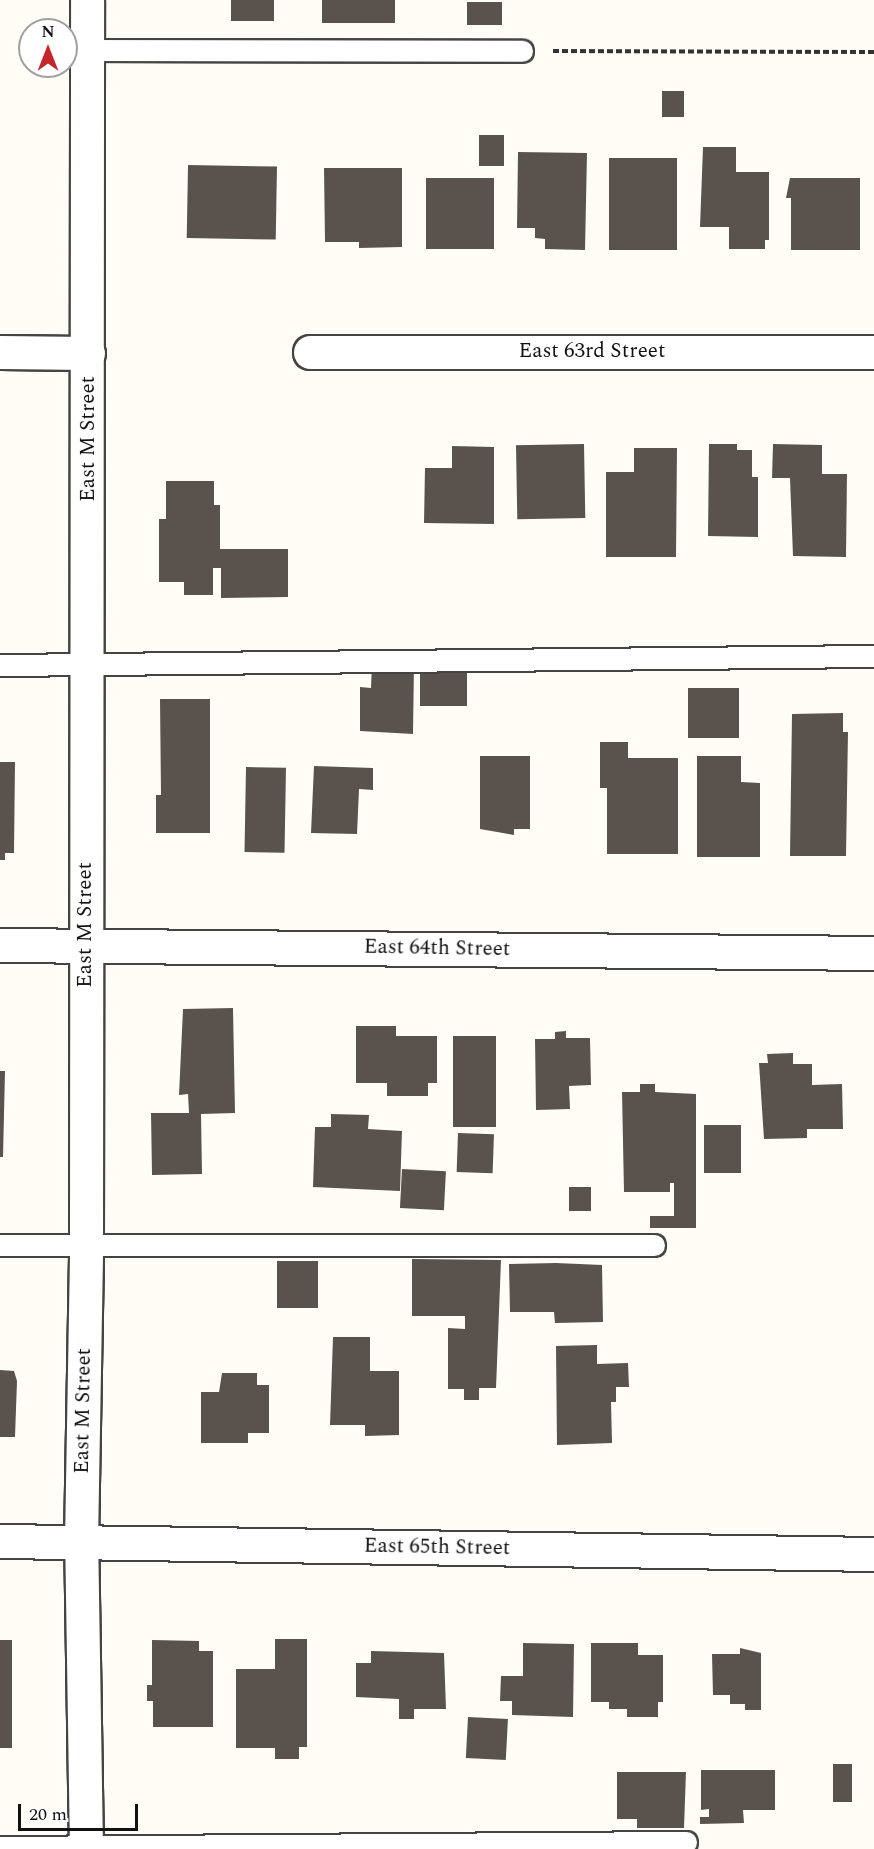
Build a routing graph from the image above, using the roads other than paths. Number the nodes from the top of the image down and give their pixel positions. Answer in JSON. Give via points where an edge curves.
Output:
{"nodes":[{"id":1,"x":87,"y":0,"type":"edge"},
{"id":2,"x":87,"y":50,"type":"junction"},
{"id":3,"x":522,"y":51,"type":"road end"},
{"id":4,"x":0,"y":352,"type":"edge"},
{"id":5,"x":310,"y":352,"type":"dead end"},
{"id":6,"x":874,"y":352,"type":"edge"},
{"id":7,"x":88,"y":353,"type":"junction"},
{"id":8,"x":874,"y":656,"type":"edge"},
{"id":9,"x":0,"y":665,"type":"edge"},
{"id":10,"x":86,"y":666,"type":"junction"},
{"id":11,"x":0,"y":945,"type":"edge"},
{"id":12,"x":84,"y":945,"type":"junction"},
{"id":13,"x":874,"y":953,"type":"edge"},
{"id":14,"x":0,"y":1245,"type":"edge"},
{"id":15,"x":654,"y":1245,"type":"dead end"},
{"id":16,"x":86,"y":1246,"type":"junction"},
{"id":17,"x":0,"y":1541,"type":"edge"},
{"id":18,"x":81,"y":1542,"type":"junction"},
{"id":19,"x":874,"y":1554,"type":"edge"},
{"id":20,"x":686,"y":1842,"type":"dead end"},
{"id":21,"x":0,"y":1847,"type":"edge"},
{"id":22,"x":86,"y":1848,"type":"edge"}],
"edges":[{"from":1,"to":2,"type":"street","name":"East M Street"},
{"from":2,"to":3,"type":"lane"},
{"from":2,"to":7,"type":"street","name":"East M Street"},
{"from":4,"to":7,"type":"street"},
{"from":5,"to":6,"type":"street","name":"East 63rd Street"},
{"from":7,"to":10,"type":"street","name":"East M Street"},
{"from":8,"to":10,"type":"lane"},
{"from":9,"to":10,"type":"lane"},
{"from":10,"to":12,"type":"street","name":"East M Street"},
{"from":11,"to":12,"type":"street","name":"East 64th Street"},
{"from":12,"to":13,"type":"street","name":"East 64th Street"},
{"from":12,"to":16,"type":"street","name":"East M Street"},
{"from":14,"to":16,"type":"lane"},
{"from":15,"to":16,"type":"lane"},
{"from":16,"to":18,"type":"street","name":"East M Street"},
{"from":17,"to":18,"type":"street","name":"East 65th Street"},
{"from":18,"to":19,"type":"street","name":"East 65th Street"},
{"from":18,"to":22,"type":"street","name":"East M Street"},
{"from":20,"to":22,"type":"lane"},
{"from":21,"to":22,"type":"lane"}]}
